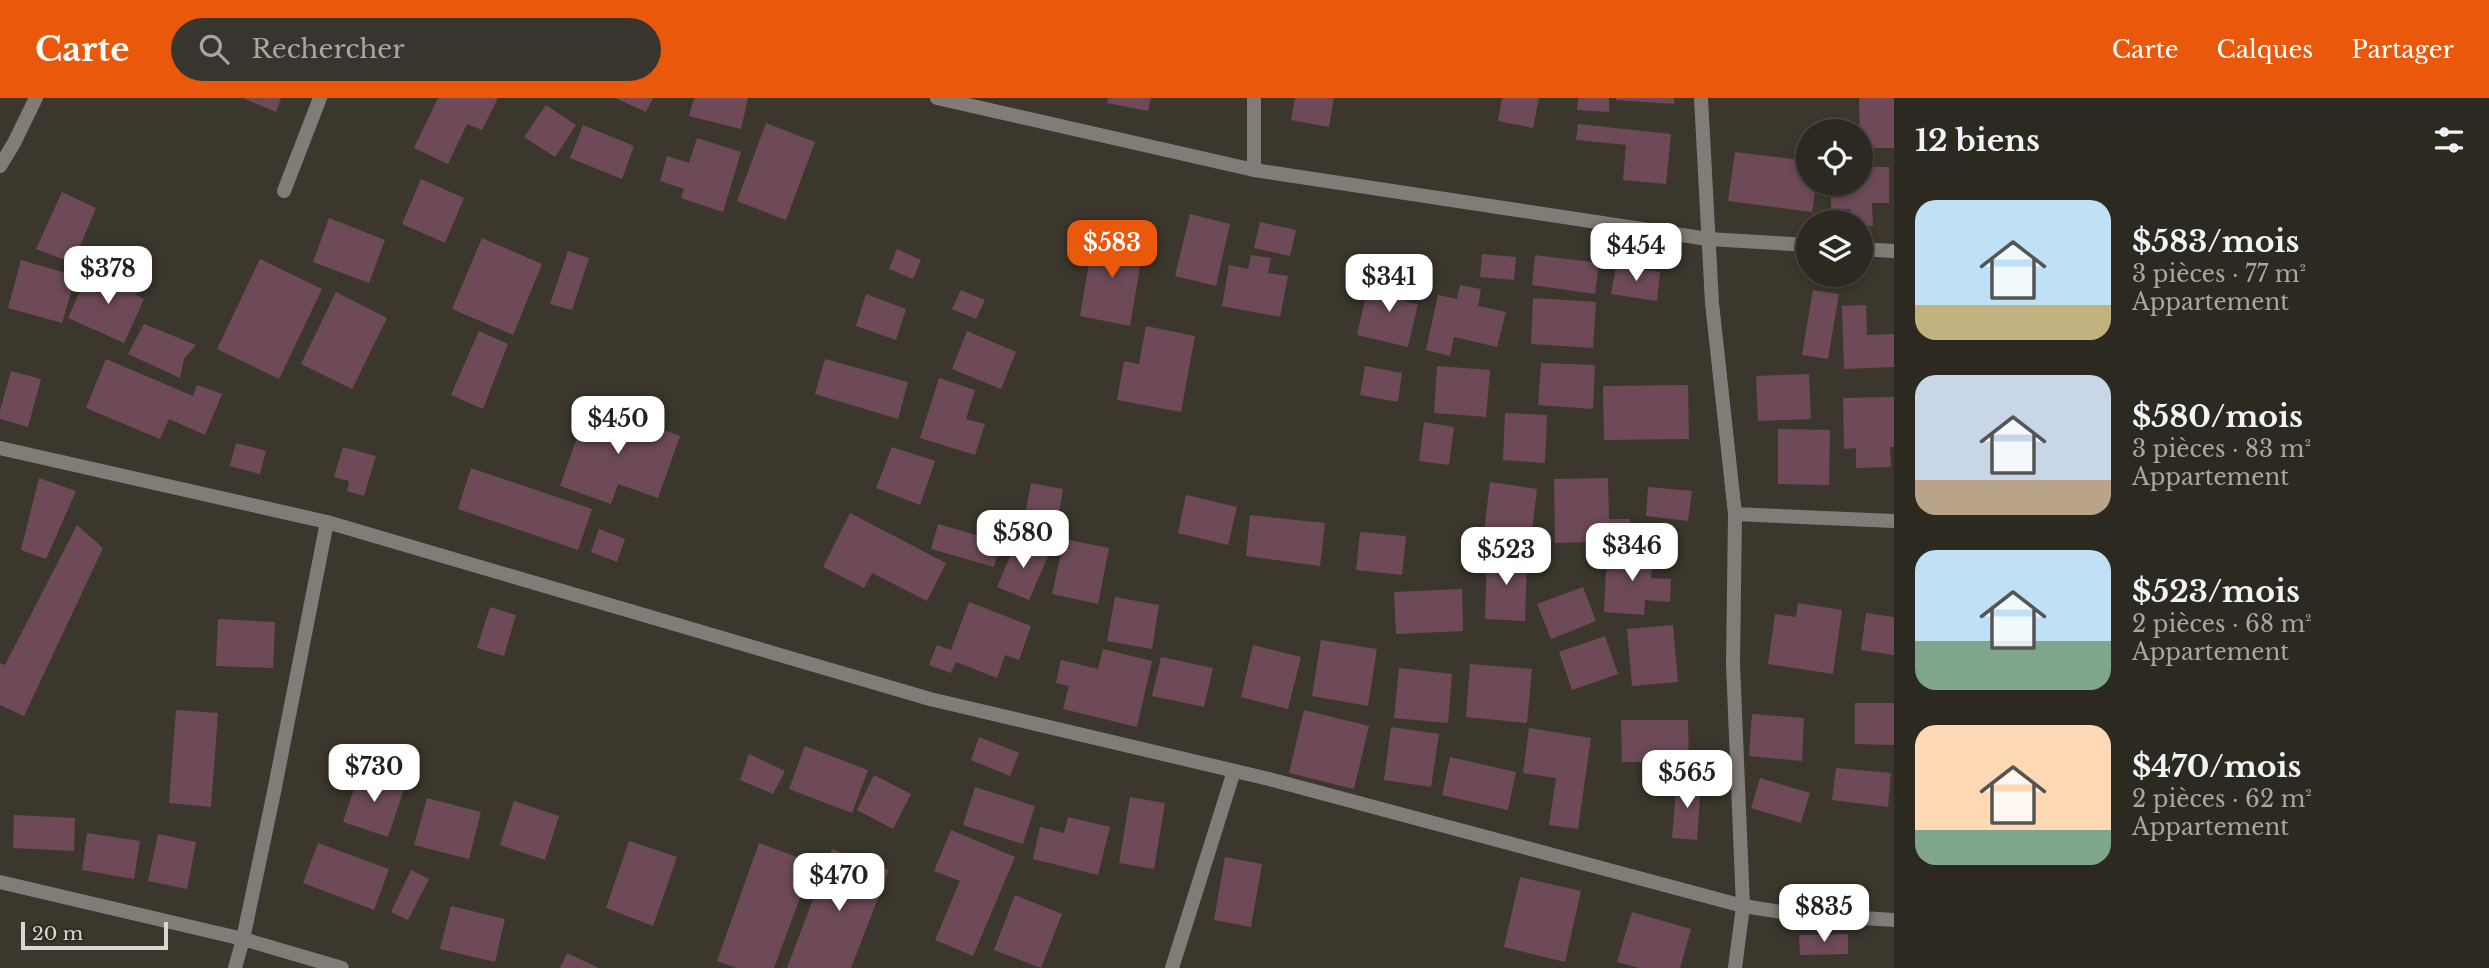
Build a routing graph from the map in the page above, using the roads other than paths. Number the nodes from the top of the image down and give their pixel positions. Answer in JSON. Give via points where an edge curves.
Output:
{"nodes":[{"id":1,"x":36,"y":98,"type":"edge"},
{"id":2,"x":320,"y":98,"type":"edge"},
{"id":3,"x":937,"y":98,"type":"edge"},
{"id":4,"x":1254,"y":98,"type":"edge"},
{"id":5,"x":1701,"y":98,"type":"edge"},
{"id":6,"x":0,"y":166,"type":"edge"},
{"id":7,"x":1254,"y":170,"type":"junction"},
{"id":8,"x":284,"y":191,"type":"dead end"},
{"id":9,"x":1708,"y":239,"type":"junction"},
{"id":10,"x":1796,"y":244,"type":"edge"},
{"id":11,"x":1873,"y":249,"type":"edge"},
{"id":12,"x":1894,"y":251,"type":"edge"},
{"id":13,"x":0,"y":449,"type":"edge"},
{"id":14,"x":1735,"y":514,"type":"junction"},
{"id":15,"x":1894,"y":520,"type":"edge"},
{"id":16,"x":327,"y":522,"type":"junction"},
{"id":17,"x":1234,"y":771,"type":"junction"},
{"id":18,"x":0,"y":882,"type":"edge"},
{"id":19,"x":1743,"y":906,"type":"junction"},
{"id":20,"x":1894,"y":920,"type":"edge"},
{"id":21,"x":243,"y":939,"type":"junction"},
{"id":22,"x":235,"y":968,"type":"edge"},
{"id":23,"x":342,"y":968,"type":"edge"},
{"id":24,"x":1172,"y":968,"type":"edge"},
{"id":25,"x":1735,"y":968,"type":"edge"}],
"edges":[{"from":1,"to":6,"type":"street"},
{"from":2,"to":8,"type":"street"},
{"from":3,"to":7,"type":"street"},
{"from":4,"to":7,"type":"street"},
{"from":5,"to":9,"type":"street"},
{"from":7,"to":9,"type":"street"},
{"from":9,"to":10,"type":"street"},
{"from":9,"to":14,"type":"street"},
{"from":11,"to":12,"type":"street"},
{"from":13,"to":16,"type":"street"},
{"from":14,"to":15,"type":"street"},
{"from":14,"to":19,"type":"street","via":[[1733,664]]},
{"from":16,"to":17,"type":"street","via":[[930,699]]},
{"from":16,"to":21,"type":"street"},
{"from":17,"to":19,"type":"street"},
{"from":17,"to":24,"type":"street"},
{"from":18,"to":21,"type":"street"},
{"from":19,"to":20,"type":"street"},
{"from":19,"to":25,"type":"street"},
{"from":21,"to":22,"type":"street"},
{"from":21,"to":23,"type":"street"}]}
